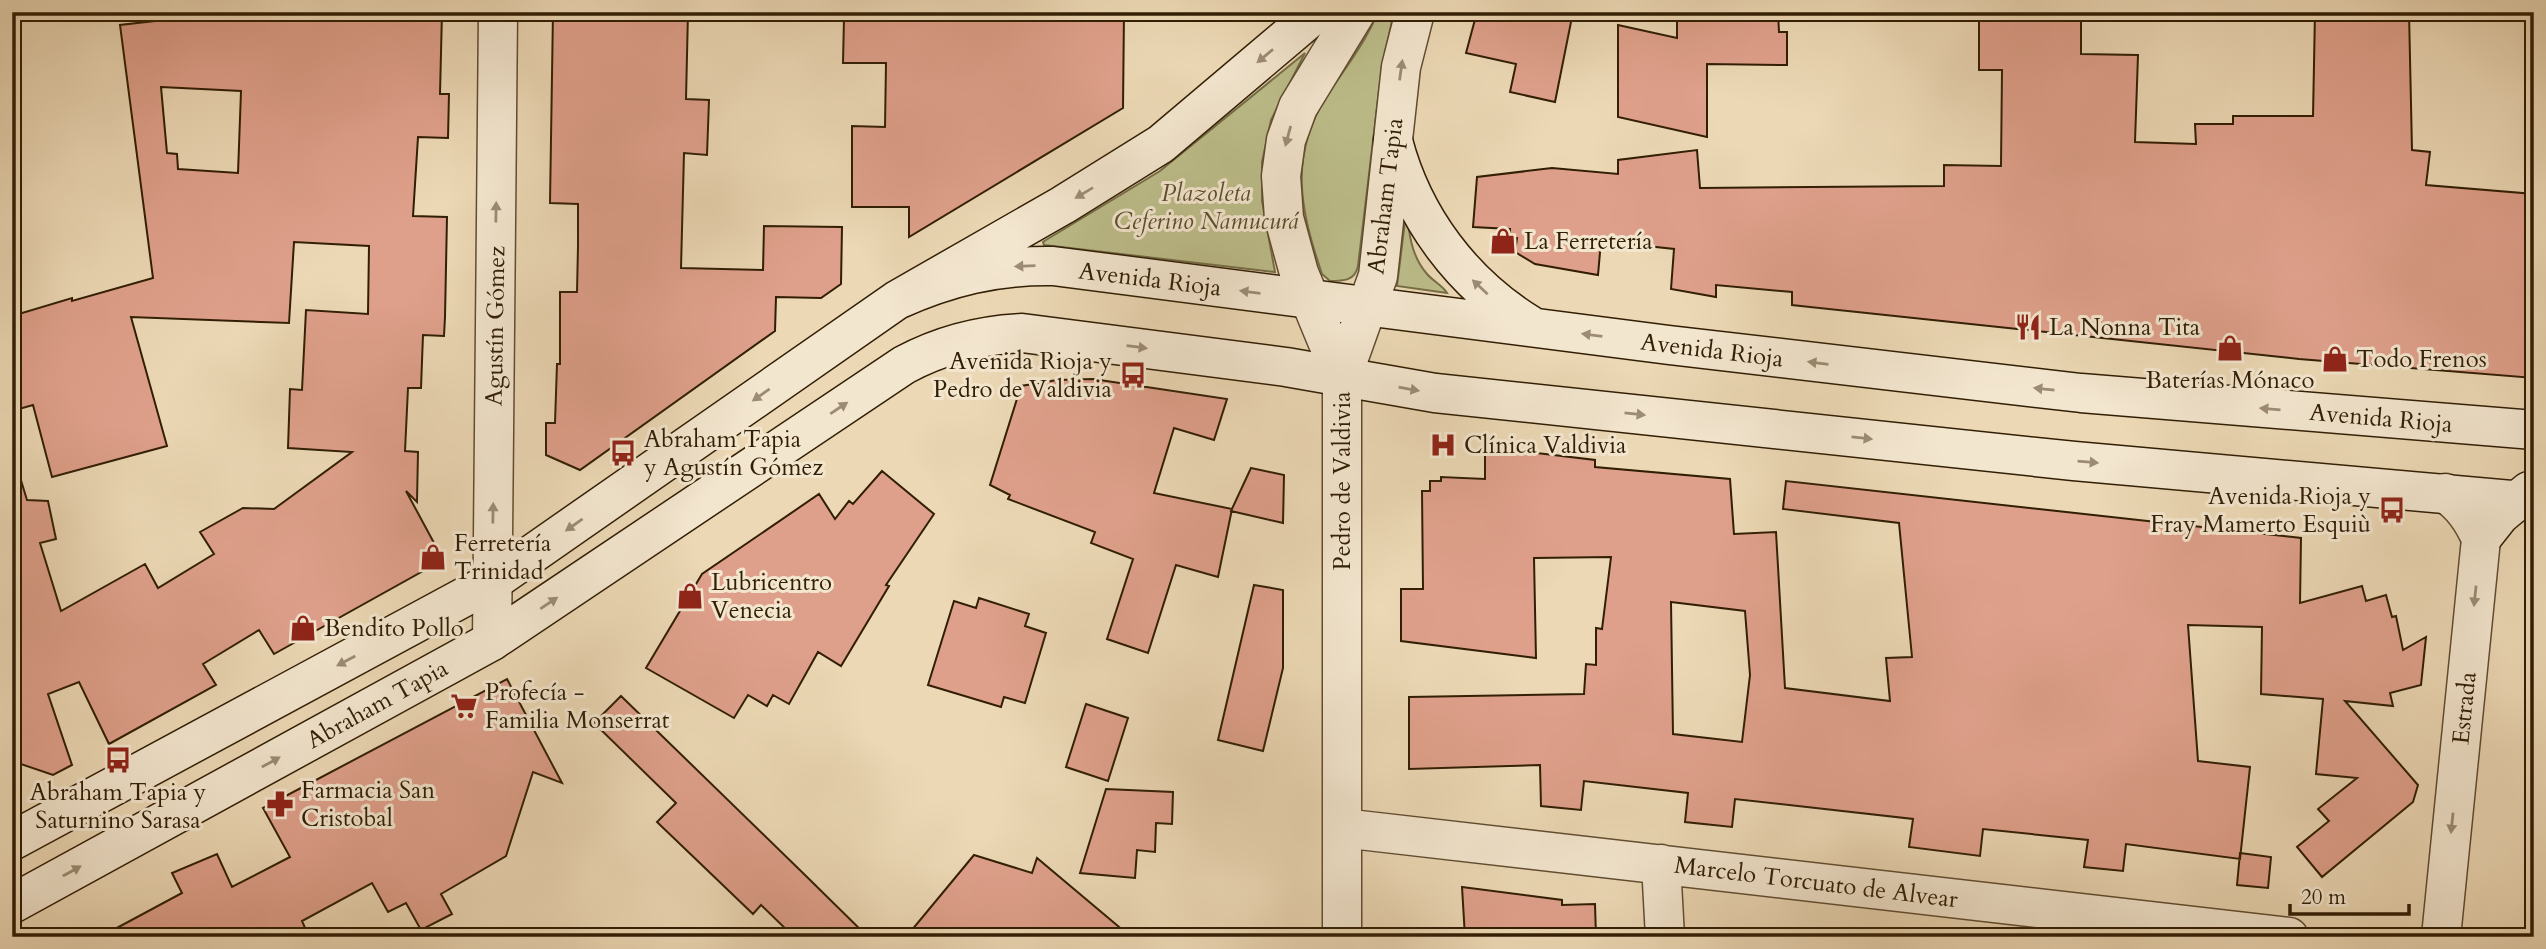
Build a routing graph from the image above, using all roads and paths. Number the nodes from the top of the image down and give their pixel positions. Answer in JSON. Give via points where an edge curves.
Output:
{"nodes":[{"id":1,"x":498,"y":12,"type":"edge"},
{"id":2,"x":1317,"y":12,"type":"edge"},
{"id":3,"x":1356,"y":12,"type":"edge"},
{"id":4,"x":1415,"y":12,"type":"edge"},
{"id":5,"x":1393,"y":141,"type":"junction"},
{"id":6,"x":1310,"y":299,"type":"junction"},
{"id":7,"x":897,"y":300,"type":"junction"},
{"id":8,"x":1367,"y":307,"type":"junction"},
{"id":9,"x":1535,"y":328,"type":"junction"},
{"id":10,"x":1342,"y":377,"type":"junction"},
{"id":11,"x":2534,"y":430,"type":"edge"},
{"id":12,"x":2445,"y":493,"type":"junction"},
{"id":13,"x":2528,"y":497,"type":"edge"},
{"id":14,"x":2481,"y":539,"type":"junction"},
{"id":15,"x":492,"y":582,"type":"junction"},
{"id":16,"x":492,"y":641,"type":"junction"},
{"id":17,"x":1342,"y":828,"type":"junction"},
{"id":18,"x":12,"y":841,"type":"edge"},
{"id":19,"x":1661,"y":864,"type":"junction"},
{"id":20,"x":12,"y":904,"type":"edge"},
{"id":21,"x":1342,"y":937,"type":"edge"},
{"id":22,"x":1665,"y":937,"type":"edge"},
{"id":23,"x":2289,"y":937,"type":"edge"},
{"id":24,"x":2441,"y":937,"type":"edge"}],
"edges":[{"from":15,"to":1,"type":"main road","name":"Agustín Gómez","one_way":true},
{"from":2,"to":7,"type":"main road","one_way":true,"via":[[1154,148]]},
{"from":3,"to":6,"type":"main road","name":"Pedro de Valdivia","one_way":true,"via":[[1298,107],[1282,161],[1284,218]]},
{"from":5,"to":4,"type":"main road","name":"Abraham Tapia","one_way":true,"via":[[1401,67]]},
{"from":5,"to":8,"type":"main road","name":"Abraham Tapia","via":[[1378,275]]},
{"from":9,"to":5,"type":"main road","one_way":true,"via":[[1492,298],[1447,252],[1413,196]]},
{"from":6,"to":7,"type":"main road","name":"Avenida Rioja","one_way":true,"via":[[1034,266],[962,275]]},
{"from":6,"to":8,"type":"main road","name":"Avenida Rioja"},
{"from":6,"to":10,"type":"main road","name":"Pedro de Valdivia"},
{"from":7,"to":15,"type":"main road","one_way":true},
{"from":8,"to":9,"type":"main road","name":"Avenida Rioja"},
{"from":8,"to":10,"type":"main road","name":"Abraham Tapia"},
{"from":11,"to":9,"type":"main road","name":"Avenida Rioja","one_way":true,"via":[[2081,393]]},
{"from":10,"to":12,"type":"main road","one_way":true,"via":[[1436,393],[2046,458]]},
{"from":16,"to":10,"type":"main road","name":"Abraham Tapia","one_way":true,"via":[[904,365],[958,342],[1022,333]]},
{"from":10,"to":17,"type":"main road","name":"Pedro de Valdivia"},
{"from":12,"to":13,"type":"main road"},
{"from":12,"to":14,"type":"main road","via":[[2461,506]]},
{"from":13,"to":14,"type":"main road","via":[[2500,515]]},
{"from":14,"to":24,"type":"main road","name":"Estrada","one_way":true},
{"from":15,"to":16,"type":"main road","name":"Agustín Gómez"},
{"from":15,"to":18,"type":"main road","one_way":true},
{"from":20,"to":16,"type":"main road","name":"Abraham Tapia","one_way":true},
{"from":17,"to":19,"type":"main road","name":"Marcelo Torcuato de Alvear"},
{"from":17,"to":21,"type":"main road","name":"Pedro de Valdivia"},
{"from":19,"to":22,"type":"main road"},
{"from":19,"to":23,"type":"main road","name":"Marcelo Torcuato de Alvear"}]}
